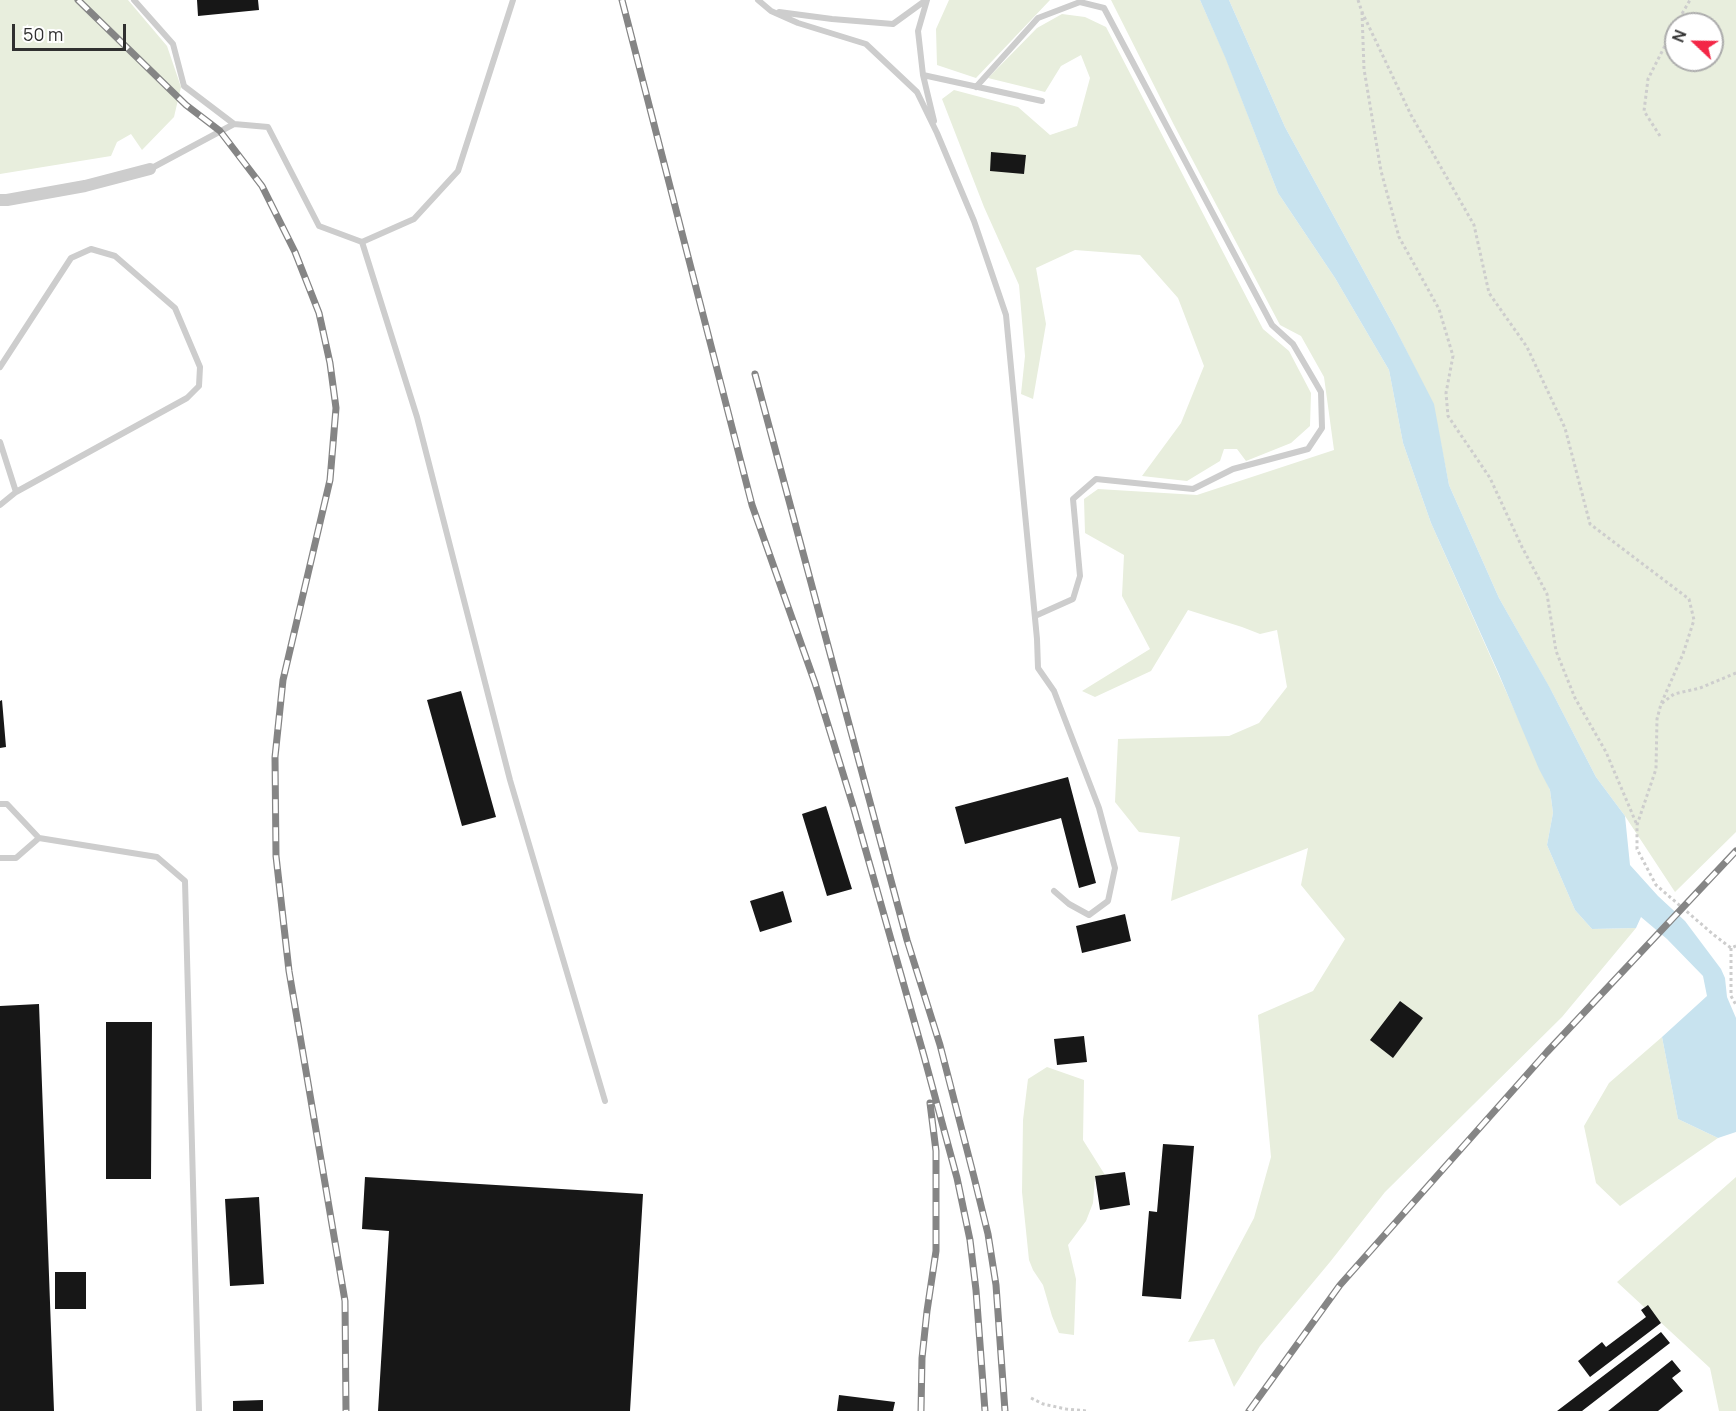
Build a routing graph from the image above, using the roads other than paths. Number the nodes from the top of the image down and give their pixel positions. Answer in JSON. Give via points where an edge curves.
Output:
{"nodes":[{"id":1,"x":134,"y":0,"type":"edge"},
{"id":2,"x":513,"y":0,"type":"edge"},
{"id":3,"x":759,"y":0,"type":"edge"},
{"id":4,"x":927,"y":0,"type":"edge"},
{"id":5,"x":771,"y":11,"type":"junction"},
{"id":6,"x":923,"y":75,"type":"junction"},
{"id":7,"x":976,"y":87,"type":"junction"},
{"id":8,"x":1042,"y":101,"type":"dead end"},
{"id":9,"x":234,"y":124,"type":"junction"},
{"id":10,"x":937,"y":133,"type":"junction"},
{"id":11,"x":150,"y":169,"type":"joint"},
{"id":12,"x":0,"y":200,"type":"edge"},
{"id":13,"x":362,"y":242,"type":"junction"},
{"id":14,"x":0,"y":367,"type":"edge"},
{"id":15,"x":0,"y":442,"type":"edge"},
{"id":16,"x":16,"y":492,"type":"junction"},
{"id":17,"x":0,"y":505,"type":"edge"},
{"id":18,"x":1035,"y":616,"type":"junction"},
{"id":19,"x":0,"y":804,"type":"edge"},
{"id":20,"x":39,"y":838,"type":"junction"},
{"id":21,"x":0,"y":858,"type":"edge"},
{"id":22,"x":1054,"y":891,"type":"dead end"},
{"id":23,"x":605,"y":1101,"type":"dead end"},
{"id":24,"x":200,"y":1411,"type":"edge"}],
"edges":[{"from":1,"to":9,"type":"lane","via":[[173,44],[184,86]]},
{"from":2,"to":13,"type":"lane","via":[[458,171],[414,219]]},
{"from":3,"to":5,"type":"lane"},
{"from":4,"to":5,"type":"lane","via":[[893,24]]},
{"from":4,"to":6,"type":"lane","via":[[918,31]]},
{"from":5,"to":10,"type":"lane","via":[[866,44],[917,92]]},
{"from":6,"to":7,"type":"lane"},
{"from":6,"to":10,"type":"lane"},
{"from":7,"to":8,"type":"lane"},
{"from":7,"to":18,"type":"lane","via":[[1038,18],[1080,2],[1104,8],[1272,325],[1293,344],[1321,392],[1322,428],[1308,449],[1233,469],[1193,489],[1095,479],[1073,499],[1080,576],[1073,599]]},
{"from":9,"to":11,"type":"lane"},
{"from":9,"to":13,"type":"lane","via":[[268,127],[319,226]]},
{"from":10,"to":18,"type":"lane","via":[[974,221],[1006,315]]},
{"from":11,"to":12,"type":"street","via":[[85,186]]},
{"from":13,"to":23,"type":"lane","via":[[417,417],[510,780]]},
{"from":14,"to":16,"type":"lane","via":[[71,258],[91,249],[115,256],[175,308],[200,367],[199,386],[187,398]]},
{"from":15,"to":16,"type":"lane"},
{"from":16,"to":17,"type":"lane"},
{"from":18,"to":22,"type":"lane","via":[[1038,668],[1053,691],[1095,798],[1115,868],[1108,901],[1089,915]]},
{"from":19,"to":20,"type":"lane","via":[[7,804]]},
{"from":20,"to":21,"type":"lane","via":[[16,858]]},
{"from":20,"to":24,"type":"lane","via":[[157,857],[185,881]]}]}
